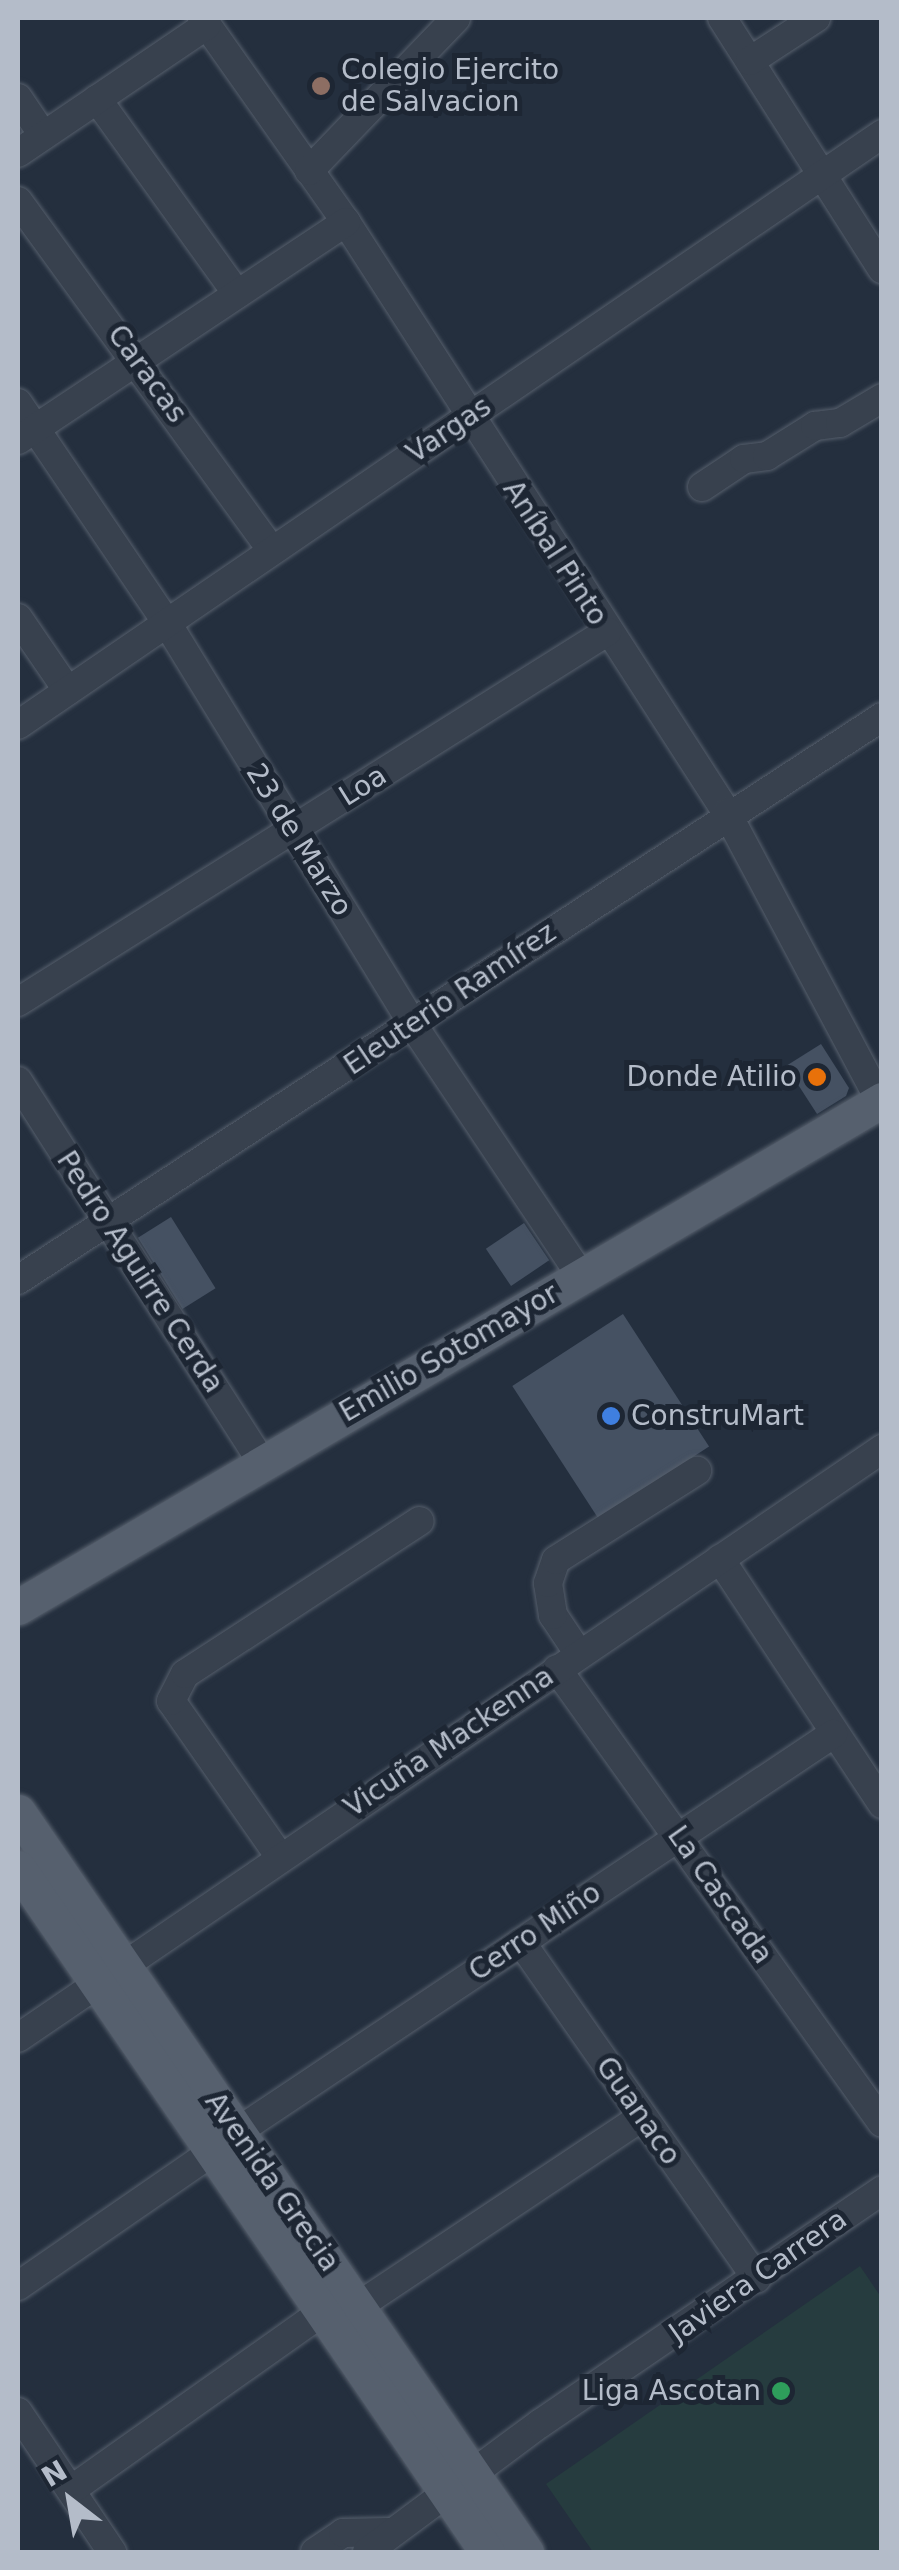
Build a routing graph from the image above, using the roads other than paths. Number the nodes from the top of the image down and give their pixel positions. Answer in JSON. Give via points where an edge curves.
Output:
{"nodes":[{"id":1,"x":456,"y":18,"type":"edge"},
{"id":2,"x":722,"y":18,"type":"edge"},
{"id":3,"x":816,"y":18,"type":"edge"},
{"id":4,"x":204,"y":21,"type":"edge"},
{"id":5,"x":750,"y":61,"type":"junction"},
{"id":6,"x":18,"y":98,"type":"edge"},
{"id":7,"x":96,"y":99,"type":"junction"},
{"id":8,"x":882,"y":134,"type":"edge"},
{"id":9,"x":44,"y":135,"type":"junction"},
{"id":10,"x":18,"y":154,"type":"edge"},
{"id":11,"x":309,"y":171,"type":"junction"},
{"id":12,"x":822,"y":174,"type":"junction"},
{"id":13,"x":18,"y":201,"type":"edge"},
{"id":14,"x":346,"y":222,"type":"junction"},
{"id":15,"x":882,"y":269,"type":"edge"},
{"id":16,"x":236,"y":294,"type":"junction"},
{"id":17,"x":137,"y":357,"type":"junction"},
{"id":18,"x":882,"y":398,"type":"edge"},
{"id":19,"x":18,"y":402,"type":"edge"},
{"id":20,"x":466,"y":418,"type":"junction"},
{"id":21,"x":26,"y":434,"type":"edge"},
{"id":22,"x":702,"y":487,"type":"dead end"},
{"id":23,"x":272,"y":551,"type":"junction"},
{"id":24,"x":18,"y":618,"type":"edge"},
{"id":25,"x":167,"y":623,"type":"junction"},
{"id":26,"x":607,"y":632,"type":"junction"},
{"id":27,"x":68,"y":691,"type":"junction"},
{"id":28,"x":882,"y":718,"type":"edge"},
{"id":29,"x":18,"y":725,"type":"edge"},
{"id":30,"x":727,"y":814,"type":"junction"},
{"id":31,"x":292,"y":831,"type":"junction"},
{"id":32,"x":18,"y":1002,"type":"edge"},
{"id":33,"x":413,"y":1025,"type":"junction"},
{"id":34,"x":18,"y":1081,"type":"edge"},
{"id":35,"x":881,"y":1102,"type":"edge"},
{"id":36,"x":108,"y":1221,"type":"junction"},
{"id":37,"x":582,"y":1276,"type":"junction"},
{"id":38,"x":18,"y":1280,"type":"edge"},
{"id":39,"x":882,"y":1448,"type":"edge"},
{"id":40,"x":262,"y":1463,"type":"junction"},
{"id":41,"x":697,"y":1471,"type":"dead end"},
{"id":42,"x":420,"y":1521,"type":"dead end"},
{"id":43,"x":720,"y":1558,"type":"junction"},
{"id":44,"x":18,"y":1607,"type":"edge"},
{"id":45,"x":568,"y":1662,"type":"junction"},
{"id":46,"x":833,"y":1734,"type":"junction"},
{"id":47,"x":882,"y":1804,"type":"edge"},
{"id":48,"x":18,"y":1812,"type":"edge"},
{"id":49,"x":677,"y":1833,"type":"junction"},
{"id":50,"x":280,"y":1857,"type":"junction"},
{"id":51,"x":18,"y":1868,"type":"edge"},
{"id":52,"x":521,"y":1942,"type":"junction"},
{"id":53,"x":109,"y":1974,"type":"junction"},
{"id":54,"x":18,"y":2038,"type":"edge"},
{"id":55,"x":642,"y":2116,"type":"junction"},
{"id":56,"x":882,"y":2123,"type":"edge"},
{"id":57,"x":225,"y":2142,"type":"junction"},
{"id":58,"x":882,"y":2190,"type":"edge"},
{"id":59,"x":757,"y":2280,"type":"junction"},
{"id":60,"x":18,"y":2286,"type":"edge"},
{"id":61,"x":357,"y":2306,"type":"junction"},
{"id":62,"x":322,"y":2312,"type":"junction"},
{"id":63,"x":18,"y":2412,"type":"edge"},
{"id":64,"x":26,"y":2444,"type":"edge"},
{"id":65,"x":458,"y":2482,"type":"junction"},
{"id":66,"x":71,"y":2490,"type":"junction"},
{"id":67,"x":388,"y":2532,"type":"junction"},
{"id":68,"x":112,"y":2552,"type":"edge"},
{"id":69,"x":315,"y":2552,"type":"edge"},
{"id":70,"x":368,"y":2552,"type":"edge"},
{"id":71,"x":487,"y":2552,"type":"edge"},
{"id":72,"x":526,"y":2552,"type":"edge"}],
"edges":[{"from":1,"to":11,"type":"street"},
{"from":2,"to":5,"type":"street"},
{"from":3,"to":5,"type":"street"},
{"from":4,"to":7,"type":"street"},
{"from":4,"to":11,"type":"street","name":"Aníbal Pinto"},
{"from":5,"to":12,"type":"street"},
{"from":6,"to":9,"type":"street"},
{"from":7,"to":9,"type":"street"},
{"from":7,"to":16,"type":"street"},
{"from":8,"to":12,"type":"street","name":"Vargas"},
{"from":9,"to":10,"type":"street"},
{"from":11,"to":14,"type":"street","name":"Aníbal Pinto"},
{"from":12,"to":15,"type":"street"},
{"from":12,"to":20,"type":"street","name":"Vargas"},
{"from":13,"to":17,"type":"street","name":"Caracas"},
{"from":14,"to":16,"type":"street"},
{"from":14,"to":20,"type":"street","name":"Aníbal Pinto"},
{"from":16,"to":17,"type":"street"},
{"from":17,"to":21,"type":"street"},
{"from":17,"to":23,"type":"street","name":"Caracas"},
{"from":18,"to":22,"type":"street","via":[[840,423],[814,426],[767,456],[744,460]]},
{"from":19,"to":21,"type":"street","name":"23 de Marzo"},
{"from":20,"to":23,"type":"street","name":"Vargas"},
{"from":20,"to":26,"type":"street","name":"Aníbal Pinto"},
{"from":21,"to":25,"type":"street","name":"23 de Marzo"},
{"from":23,"to":25,"type":"street","name":"Vargas"},
{"from":24,"to":27,"type":"street"},
{"from":25,"to":27,"type":"street","name":"Vargas"},
{"from":25,"to":31,"type":"street","name":"23 de Marzo"},
{"from":26,"to":30,"type":"street","name":"Aníbal Pinto"},
{"from":26,"to":31,"type":"street","name":"Loa"},
{"from":27,"to":29,"type":"street","name":"Vargas"},
{"from":28,"to":30,"type":"street","name":"Eleuterio Ramírez"},
{"from":30,"to":33,"type":"street","name":"Eleuterio Ramírez"},
{"from":30,"to":35,"type":"street","name":"Aníbal Pinto"},
{"from":31,"to":32,"type":"street","name":"Loa"},
{"from":31,"to":33,"type":"street","name":"23 de Marzo"},
{"from":33,"to":36,"type":"street","name":"Eleuterio Ramírez"},
{"from":33,"to":37,"type":"street","name":"23 de Marzo"},
{"from":34,"to":36,"type":"street","name":"Pedro Aguirre Cerda"},
{"from":35,"to":37,"type":"main road","name":"Emilio Sotomayor"},
{"from":36,"to":38,"type":"street","name":"Eleuterio Ramírez"},
{"from":36,"to":40,"type":"street","name":"Pedro Aguirre Cerda"},
{"from":37,"to":40,"type":"main road","name":"Emilio Sotomayor"},
{"from":39,"to":43,"type":"street","name":"Vicuña Mackenna"},
{"from":40,"to":44,"type":"main road","name":"Emilio Sotomayor"},
{"from":41,"to":45,"type":"street","name":"La Cascada","via":[[556,1560],[548,1583]]},
{"from":42,"to":50,"type":"street","via":[[185,1674],[171,1701]]},
{"from":43,"to":45,"type":"street","name":"Vicuña Mackenna"},
{"from":43,"to":46,"type":"street"},
{"from":45,"to":49,"type":"street","name":"La Cascada"},
{"from":45,"to":50,"type":"street","name":"Vicuña Mackenna"},
{"from":46,"to":47,"type":"street"},
{"from":46,"to":49,"type":"street","name":"Cerro Miño"},
{"from":48,"to":53,"type":"main road","name":"Avenida Grecia"},
{"from":49,"to":52,"type":"street","name":"Cerro Miño"},
{"from":49,"to":56,"type":"street","name":"La Cascada"},
{"from":50,"to":53,"type":"street","name":"Vicuña Mackenna"},
{"from":51,"to":53,"type":"main road","name":"Avenida Grecia"},
{"from":52,"to":55,"type":"street","name":"Guanaco"},
{"from":52,"to":57,"type":"street","name":"Cerro Miño"},
{"from":53,"to":54,"type":"street","name":"Vicuña Mackenna"},
{"from":53,"to":57,"type":"main road","name":"Avenida Grecia"},
{"from":55,"to":59,"type":"street","name":"Guanaco"},
{"from":55,"to":61,"type":"street"},
{"from":57,"to":60,"type":"street","name":"Cerro Miño"},
{"from":57,"to":61,"type":"main road","name":"Avenida Grecia"},
{"from":57,"to":62,"type":"main road","name":"Avenida Grecia"},
{"from":58,"to":59,"type":"street","name":"Javiera Carrera"},
{"from":59,"to":65,"type":"street","name":"Javiera Carrera"},
{"from":61,"to":65,"type":"main road","name":"Avenida Grecia"},
{"from":62,"to":65,"type":"main road","name":"Avenida Grecia"},
{"from":62,"to":66,"type":"street"},
{"from":63,"to":64,"type":"street"},
{"from":64,"to":66,"type":"street"},
{"from":65,"to":67,"type":"street","name":"Javiera Carrera"},
{"from":65,"to":71,"type":"main road","name":"Avenida Grecia"},
{"from":65,"to":72,"type":"main road","name":"Avenida Grecia"},
{"from":66,"to":68,"type":"street"},
{"from":67,"to":69,"type":"street","via":[[343,2533]]},
{"from":67,"to":70,"type":"street","name":"Javiera Carrera"}]}
